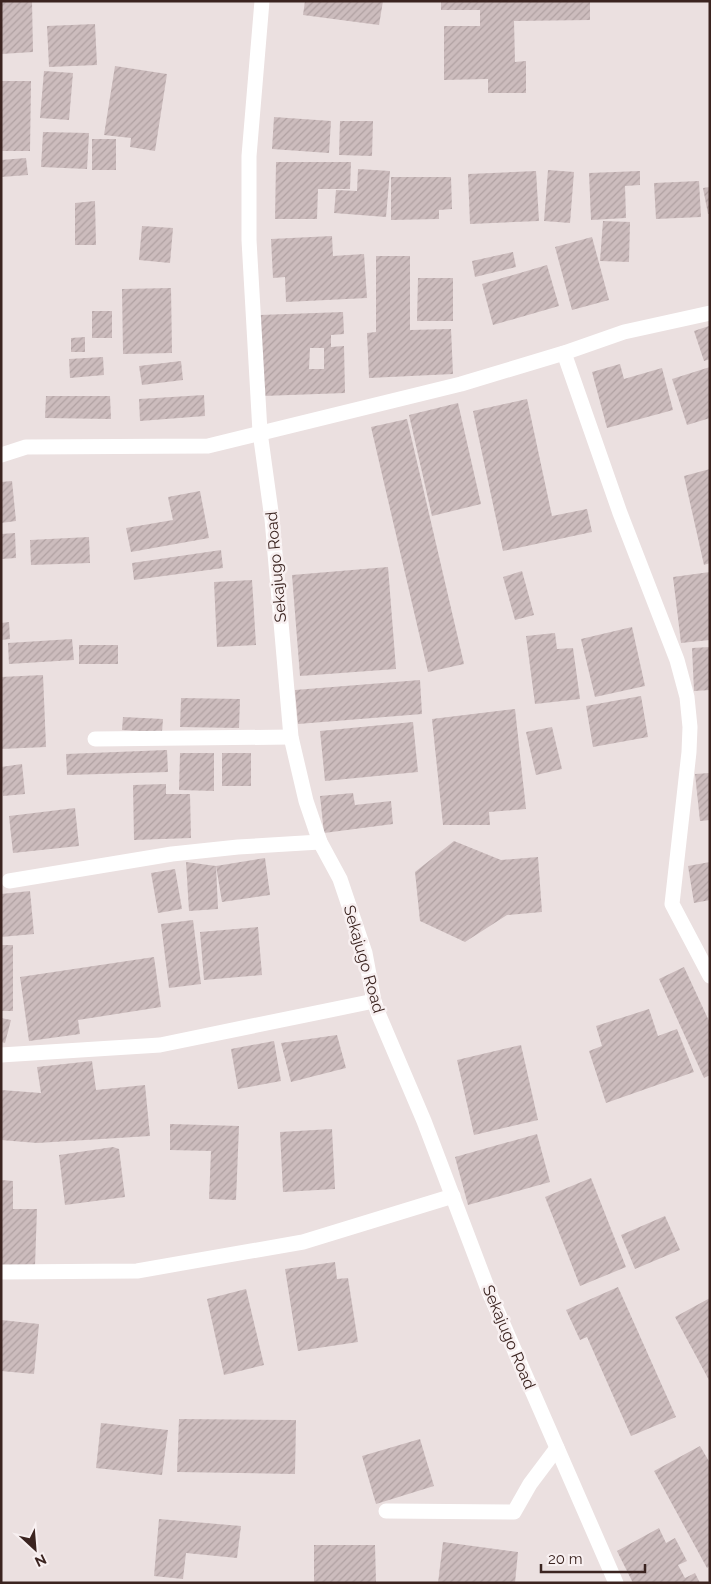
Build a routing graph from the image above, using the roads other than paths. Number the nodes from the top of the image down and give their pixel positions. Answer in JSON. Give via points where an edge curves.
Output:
{"nodes":[{"id":1,"x":262,"y":1,"type":"edge"},
{"id":2,"x":710,"y":314,"type":"edge"},
{"id":3,"x":564,"y":353,"type":"junction"},
{"id":4,"x":260,"y":432,"type":"junction"},
{"id":5,"x":1,"y":455,"type":"edge"},
{"id":6,"x":291,"y":737,"type":"junction"},
{"id":7,"x":95,"y":739,"type":"dead end"},
{"id":8,"x":320,"y":842,"type":"junction"},
{"id":9,"x":9,"y":881,"type":"dead end"},
{"id":10,"x":710,"y":976,"type":"edge"},
{"id":11,"x":374,"y":1001,"type":"junction"},
{"id":12,"x":1,"y":1055,"type":"edge"},
{"id":13,"x":453,"y":1196,"type":"junction"},
{"id":14,"x":1,"y":1272,"type":"edge"},
{"id":15,"x":557,"y":1448,"type":"junction"},
{"id":16,"x":386,"y":1511,"type":"dead end"},
{"id":17,"x":616,"y":1583,"type":"edge"}],
"edges":[{"from":1,"to":4,"type":"street","name":"Sekajugo Road","via":[[250,156],[249,240]]},
{"from":2,"to":3,"type":"street","via":[[624,332]]},
{"from":3,"to":4,"type":"street","via":[[461,384]]},
{"from":3,"to":10,"type":"street","via":[[620,513],[677,660],[687,697],[689,752],[672,904]]},
{"from":4,"to":5,"type":"street","via":[[208,446],[26,448]]},
{"from":4,"to":6,"type":"street","name":"Sekajugo Road","via":[[272,519]]},
{"from":6,"to":7,"type":"street"},
{"from":6,"to":8,"type":"street","name":"Sekajugo Road","via":[[306,801]]},
{"from":8,"to":9,"type":"street","via":[[172,854]]},
{"from":8,"to":11,"type":"street","name":"Sekajugo Road","via":[[340,879],[365,953]]},
{"from":11,"to":12,"type":"street","via":[[160,1045]]},
{"from":11,"to":13,"type":"street","name":"Sekajugo Road"},
{"from":13,"to":14,"type":"street","via":[[303,1242],[137,1271]]},
{"from":13,"to":15,"type":"street","name":"Sekajugo Road","via":[[489,1292]]},
{"from":15,"to":16,"type":"street","via":[[514,1512]]},
{"from":15,"to":17,"type":"street","name":"Sekajugo Road"}]}
